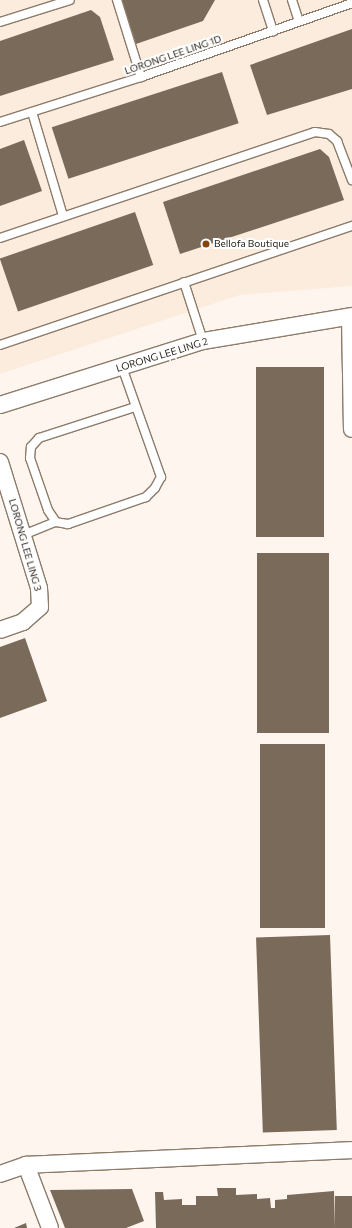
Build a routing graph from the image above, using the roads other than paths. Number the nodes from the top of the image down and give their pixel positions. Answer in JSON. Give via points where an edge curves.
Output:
{"nodes":[{"id":1,"x":70,"y":0,"type":"edge"},
{"id":2,"x":117,"y":0,"type":"edge"},
{"id":3,"x":263,"y":0,"type":"edge"},
{"id":4,"x":292,"y":0,"type":"edge"},
{"id":5,"x":352,"y":3,"type":"edge"},
{"id":6,"x":299,"y":21,"type":"junction"},
{"id":7,"x":0,"y":22,"type":"edge"},
{"id":8,"x":273,"y":31,"type":"junction"},
{"id":9,"x":141,"y":77,"type":"junction"},
{"id":10,"x":32,"y":112,"type":"junction"},
{"id":11,"x":0,"y":122,"type":"edge"},
{"id":12,"x":352,"y":180,"type":"edge"},
{"id":13,"x":63,"y":216,"type":"junction"},
{"id":14,"x":352,"y":226,"type":"edge"},
{"id":15,"x":0,"y":238,"type":"edge"},
{"id":16,"x":184,"y":282,"type":"junction"},
{"id":17,"x":351,"y":316,"type":"edge"},
{"id":18,"x":203,"y":341,"type":"junction"},
{"id":19,"x":0,"y":345,"type":"edge"},
{"id":20,"x":122,"y":367,"type":"junction"},
{"id":21,"x":0,"y":406,"type":"edge"},
{"id":22,"x":135,"y":407,"type":"junction"},
{"id":23,"x":352,"y":429,"type":"edge"},
{"id":24,"x":0,"y":462,"type":"edge"},
{"id":25,"x":56,"y":522,"type":"junction"},
{"id":26,"x":23,"y":535,"type":"junction"},
{"id":27,"x":0,"y":630,"type":"edge"},
{"id":28,"x":352,"y":1150,"type":"edge"},
{"id":29,"x":26,"y":1165,"type":"junction"},
{"id":30,"x":0,"y":1174,"type":"edge"},
{"id":31,"x":50,"y":1228,"type":"edge"}],
"edges":[{"from":1,"to":7,"type":"lane"},
{"from":2,"to":9,"type":"lane"},
{"from":3,"to":8,"type":"lane"},
{"from":4,"to":6,"type":"lane"},
{"from":5,"to":6,"type":"lane","name":"LORONG LEE LING 1D"},
{"from":6,"to":8,"type":"lane","name":"LORONG LEE LING 1D"},
{"from":8,"to":9,"type":"lane","name":"LORONG LEE LING 1D"},
{"from":9,"to":10,"type":"lane","name":"LORONG LEE LING 1D"},
{"from":10,"to":11,"type":"lane","name":"LORONG LEE LING 1D"},
{"from":10,"to":13,"type":"lane"},
{"from":12,"to":13,"type":"lane","via":[[337,141],[329,134],[315,132]]},
{"from":13,"to":15,"type":"lane"},
{"from":14,"to":16,"type":"lane"},
{"from":16,"to":18,"type":"lane"},
{"from":16,"to":19,"type":"lane"},
{"from":17,"to":18,"type":"street","name":"LORONG LEE LING 2"},
{"from":17,"to":23,"type":"street"},
{"from":18,"to":20,"type":"street","name":"LORONG LEE LING 2"},
{"from":20,"to":21,"type":"street","name":"LORONG LEE LING 2"},
{"from":20,"to":22,"type":"lane"},
{"from":22,"to":25,"type":"lane","via":[[39,438],[31,447],[30,458],[48,510]]},
{"from":22,"to":25,"type":"lane","via":[[161,477],[155,488],[146,497],[110,510],[68,524]]},
{"from":24,"to":26,"type":"street","name":"LORONG LEE LING 3"},
{"from":25,"to":26,"type":"lane"},
{"from":26,"to":27,"type":"street","name":"LORONG LEE LING 3","via":[[39,588],[40,607],[22,622]]},
{"from":28,"to":29,"type":"street"},
{"from":29,"to":30,"type":"street"},
{"from":29,"to":31,"type":"street"}]}
